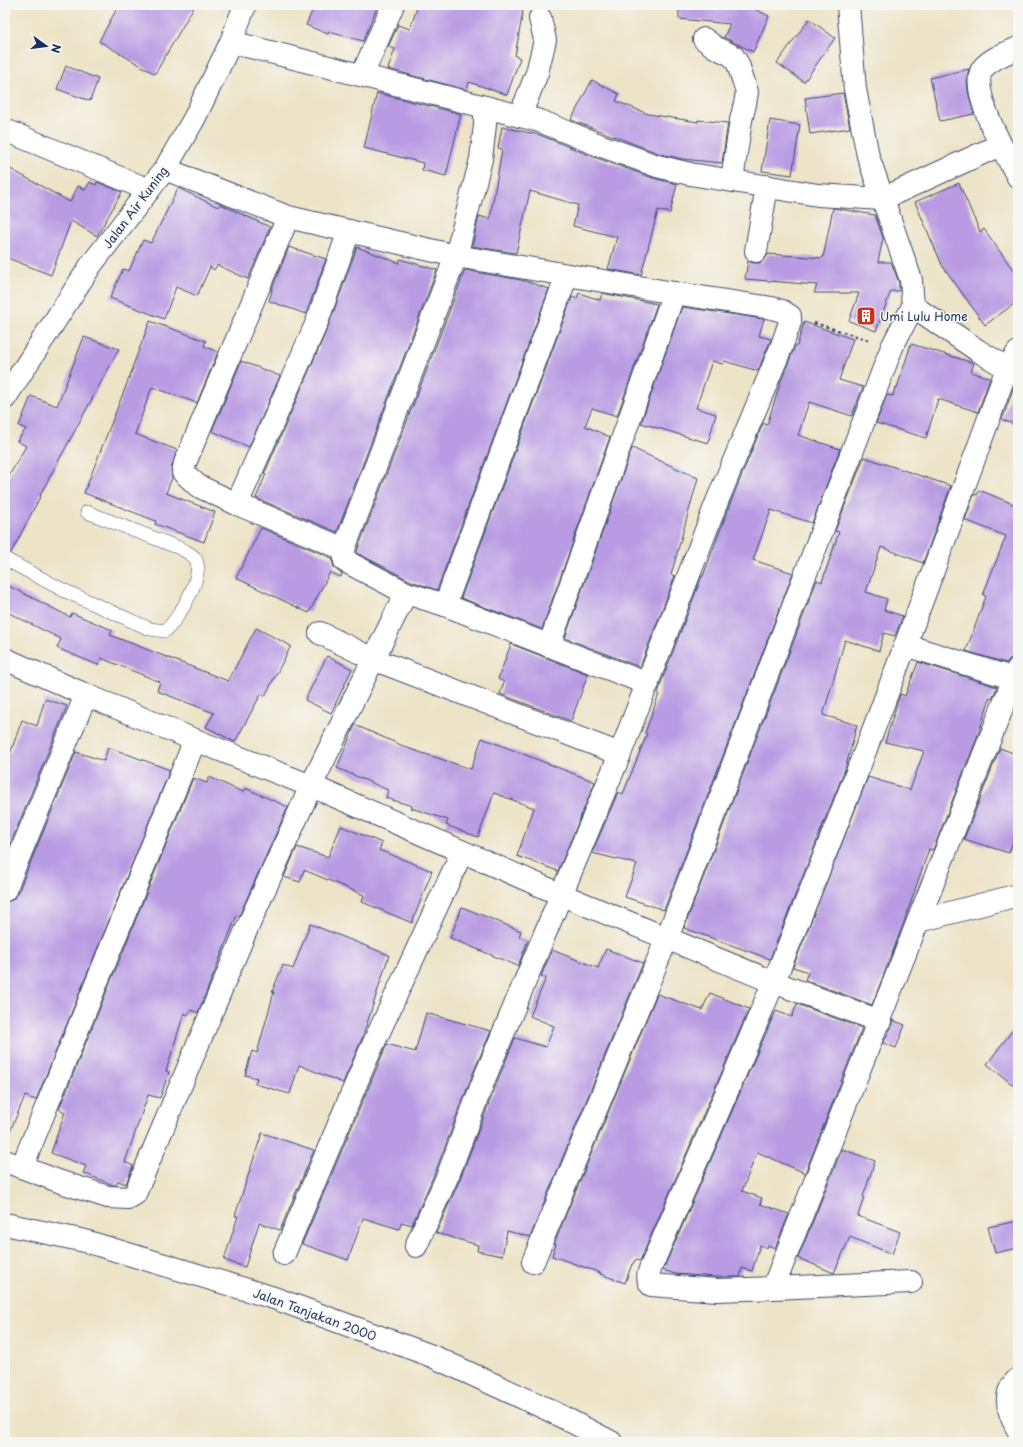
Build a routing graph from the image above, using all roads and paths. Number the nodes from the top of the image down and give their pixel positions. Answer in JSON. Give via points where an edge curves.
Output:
{"nodes":[{"id":1,"x":245,"y":5,"type":"edge"},
{"id":2,"x":393,"y":5,"type":"edge"},
{"id":3,"x":848,"y":5,"type":"edge"},
{"id":4,"x":540,"y":18,"type":"dead end"},
{"id":5,"x":704,"y":39,"type":"dead end"},
{"id":6,"x":231,"y":42,"type":"junction"},
{"id":7,"x":1018,"y":48,"type":"edge"},
{"id":8,"x":362,"y":75,"type":"junction"},
{"id":9,"x":485,"y":106,"type":"junction"},
{"id":10,"x":520,"y":116,"type":"junction"},
{"id":11,"x":5,"y":130,"type":"edge"},
{"id":12,"x":1000,"y":145,"type":"junction"},
{"id":13,"x":165,"y":169,"type":"junction"},
{"id":14,"x":1018,"y":177,"type":"edge"},
{"id":15,"x":732,"y":180,"type":"junction"},
{"id":16,"x":767,"y":186,"type":"junction"},
{"id":17,"x":148,"y":190,"type":"junction"},
{"id":18,"x":882,"y":199,"type":"junction"},
{"id":19,"x":288,"y":217,"type":"junction"},
{"id":20,"x":349,"y":231,"type":"junction"},
{"id":21,"x":756,"y":251,"type":"dead end"},
{"id":22,"x":456,"y":256,"type":"junction"},
{"id":23,"x":567,"y":275,"type":"junction"},
{"id":24,"x":674,"y":293,"type":"junction"},
{"id":25,"x":913,"y":306,"type":"junction"},
{"id":26,"x":790,"y":316,"type":"junction"},
{"id":27,"x":892,"y":347,"type":"junction"},
{"id":28,"x":1012,"y":360,"type":"edge"},
{"id":29,"x":5,"y":398,"type":"edge"},
{"id":30,"x":237,"y":504,"type":"junction"},
{"id":31,"x":87,"y":512,"type":"dead end"},
{"id":32,"x":344,"y":549,"type":"junction"},
{"id":33,"x":5,"y":559,"type":"edge"},
{"id":34,"x":406,"y":593,"type":"junction"},
{"id":35,"x":444,"y":605,"type":"junction"},
{"id":36,"x":320,"y":633,"type":"dead end"},
{"id":37,"x":906,"y":645,"type":"junction"},
{"id":38,"x":549,"y":646,"type":"junction"},
{"id":39,"x":5,"y":659,"type":"edge"},
{"id":40,"x":373,"y":659,"type":"junction"},
{"id":41,"x":1017,"y":675,"type":"edge"},
{"id":42,"x":648,"y":684,"type":"junction"},
{"id":43,"x":86,"y":695,"type":"junction"},
{"id":44,"x":195,"y":740,"type":"junction"},
{"id":45,"x":620,"y":754,"type":"junction"},
{"id":46,"x":311,"y":786,"type":"junction"},
{"id":47,"x":462,"y":852,"type":"junction"},
{"id":48,"x":5,"y":890,"type":"edge"},
{"id":49,"x":1018,"y":894,"type":"edge"},
{"id":50,"x":562,"y":895,"type":"junction"},
{"id":51,"x":919,"y":921,"type":"junction"},
{"id":52,"x":667,"y":938,"type":"junction"},
{"id":53,"x":774,"y":982,"type":"junction"},
{"id":54,"x":880,"y":1021,"type":"junction"},
{"id":55,"x":13,"y":1164,"type":"edge"},
{"id":56,"x":5,"y":1224,"type":"edge"},
{"id":57,"x":416,"y":1246,"type":"dead end"},
{"id":58,"x":284,"y":1254,"type":"dead end"},
{"id":59,"x":533,"y":1262,"type":"dead end"},
{"id":60,"x":911,"y":1282,"type":"dead end"},
{"id":61,"x":773,"y":1288,"type":"junction"},
{"id":62,"x":1018,"y":1379,"type":"edge"},
{"id":63,"x":1018,"y":1430,"type":"edge"},
{"id":64,"x":611,"y":1442,"type":"edge"}],
"edges":[{"from":1,"to":6,"type":"street","name":"Jalan Air Kuning"},
{"from":2,"to":8,"type":"street"},
{"from":3,"to":18,"type":"street","via":[[855,89],[868,156]]},
{"from":4,"to":10,"type":"street","via":[[546,40],[537,73]]},
{"from":5,"to":15,"type":"street","via":[[733,56],[741,70],[747,92]]},
{"from":6,"to":8,"type":"street"},
{"from":6,"to":13,"type":"street","name":"Jalan Air Kuning","via":[[194,119]]},
{"from":7,"to":12,"type":"street","via":[[991,61],[983,68],[979,79],[984,107]]},
{"from":8,"to":9,"type":"street"},
{"from":9,"to":10,"type":"street"},
{"from":9,"to":22,"type":"street","via":[[481,159]]},
{"from":10,"to":15,"type":"street","via":[[540,120],[657,166]]},
{"from":11,"to":17,"type":"street"},
{"from":12,"to":14,"type":"street"},
{"from":12,"to":18,"type":"street"},
{"from":13,"to":17,"type":"street","name":"Jalan Air Kuning"},
{"from":13,"to":19,"type":"street"},
{"from":15,"to":16,"type":"street"},
{"from":16,"to":18,"type":"street","via":[[818,195]]},
{"from":16,"to":21,"type":"street"},
{"from":17,"to":29,"type":"street","name":"Jalan Air Kuning","via":[[91,265]]},
{"from":18,"to":25,"type":"street","via":[[911,280]]},
{"from":19,"to":20,"type":"street"},
{"from":19,"to":30,"type":"street","via":[[183,472],[198,486]]},
{"from":20,"to":22,"type":"street"},
{"from":20,"to":30,"type":"street","via":[[317,322]]},
{"from":22,"to":23,"type":"street"},
{"from":22,"to":32,"type":"street"},
{"from":23,"to":24,"type":"street"},
{"from":23,"to":35,"type":"street"},
{"from":24,"to":26,"type":"street","via":[[772,308]]},
{"from":24,"to":38,"type":"street"},
{"from":25,"to":27,"type":"street"},
{"from":25,"to":28,"type":"street","via":[[976,350]]},
{"from":26,"to":27,"type":"path"},
{"from":26,"to":42,"type":"street","via":[[781,348],[718,499]]},
{"from":27,"to":52,"type":"street"},
{"from":28,"to":37,"type":"street"},
{"from":30,"to":32,"type":"street"},
{"from":31,"to":33,"type":"lane","via":[[182,549],[195,558],[199,569],[194,584],[179,615],[166,631],[150,629],[63,590]]},
{"from":32,"to":34,"type":"street","via":[[345,561]]},
{"from":34,"to":35,"type":"street"},
{"from":34,"to":40,"type":"street"},
{"from":35,"to":38,"type":"street"},
{"from":36,"to":40,"type":"street"},
{"from":37,"to":41,"type":"street"},
{"from":37,"to":53,"type":"street"},
{"from":38,"to":42,"type":"street"},
{"from":39,"to":43,"type":"street"},
{"from":40,"to":45,"type":"street"},
{"from":40,"to":46,"type":"street"},
{"from":41,"to":51,"type":"street"},
{"from":42,"to":45,"type":"street"},
{"from":43,"to":44,"type":"street"},
{"from":43,"to":48,"type":"street"},
{"from":44,"to":46,"type":"street"},
{"from":44,"to":55,"type":"street"},
{"from":45,"to":50,"type":"street"},
{"from":46,"to":47,"type":"street"},
{"from":46,"to":55,"type":"street","via":[[244,935],[135,1194],[128,1198],[108,1197]]},
{"from":47,"to":50,"type":"street"},
{"from":47,"to":58,"type":"street","via":[[366,1060]]},
{"from":49,"to":51,"type":"street"},
{"from":50,"to":52,"type":"street"},
{"from":50,"to":57,"type":"street","via":[[485,1077],[448,1175]]},
{"from":51,"to":54,"type":"street"},
{"from":52,"to":53,"type":"street"},
{"from":52,"to":59,"type":"street"},
{"from":53,"to":54,"type":"street"},
{"from":53,"to":61,"type":"street","via":[[647,1277],[651,1285],[717,1290]]},
{"from":54,"to":61,"type":"street"},
{"from":56,"to":64,"type":"street","name":"Jalan Tanjakan 2000","via":[[85,1241],[274,1298],[432,1356]]},
{"from":60,"to":61,"type":"street"},
{"from":62,"to":63,"type":"street","via":[[1013,1383],[1007,1398],[1010,1417]]}]}
